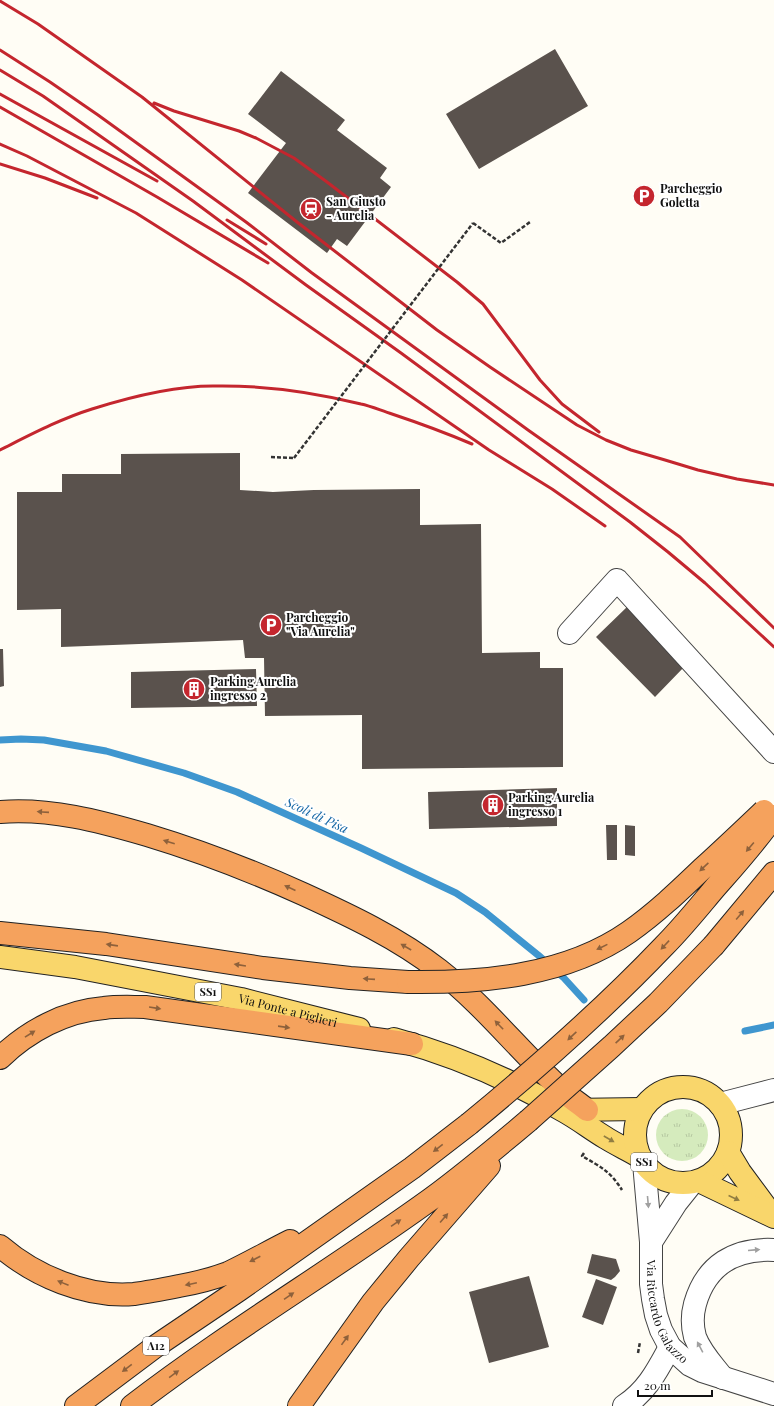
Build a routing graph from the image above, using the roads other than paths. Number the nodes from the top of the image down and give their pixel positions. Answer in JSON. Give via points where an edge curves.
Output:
{"nodes":[{"id":1,"x":569,"y":633,"type":"dead end"},
{"id":2,"x":774,"y":752,"type":"edge"},
{"id":3,"x":774,"y":802,"type":"edge"},
{"id":4,"x":0,"y":812,"type":"edge"},
{"id":5,"x":774,"y":816,"type":"edge"},
{"id":6,"x":774,"y":873,"type":"edge"},
{"id":7,"x":0,"y":933,"type":"edge"},
{"id":8,"x":0,"y":957,"type":"edge"},
{"id":9,"x":412,"y":1044,"type":"junction"},
{"id":10,"x":0,"y":1058,"type":"edge"},
{"id":11,"x":774,"y":1090,"type":"edge"},
{"id":12,"x":720,"y":1104,"type":"junction"},
{"id":13,"x":642,"y":1109,"type":"junction"},
{"id":14,"x":562,"y":1110,"type":"junction"},
{"id":15,"x":587,"y":1110,"type":"junction"},
{"id":16,"x":528,"y":1121,"type":"junction"},
{"id":17,"x":728,"y":1152,"type":"junction"},
{"id":18,"x":642,"y":1160,"type":"junction"},
{"id":19,"x":695,"y":1182,"type":"junction"},
{"id":20,"x":773,"y":1217,"type":"edge"},
{"id":21,"x":651,"y":1242,"type":"junction"},
{"id":22,"x":0,"y":1246,"type":"edge"},
{"id":23,"x":774,"y":1250,"type":"edge"},
{"id":24,"x":234,"y":1281,"type":"junction"},
{"id":25,"x":670,"y":1347,"type":"junction"},
{"id":26,"x":723,"y":1378,"type":"junction"},
{"id":27,"x":774,"y":1394,"type":"edge"},
{"id":28,"x":76,"y":1406,"type":"edge"},
{"id":29,"x":132,"y":1406,"type":"edge"},
{"id":30,"x":299,"y":1406,"type":"edge"},
{"id":31,"x":624,"y":1406,"type":"edge"}],
"edges":[{"from":1,"to":2,"type":"street","via":[[617,580]]},
{"from":3,"to":7,"type":"highway","one_way":true,"bridge":true,"via":[[628,933],[567,961],[530,972],[480,980],[443,982],[350,978],[291,972],[106,944]]},
{"from":15,"to":4,"type":"highway","one_way":true,"via":[[558,1087],[470,996],[438,969],[414,952],[355,919],[278,883],[179,844],[77,816],[48,812]]},
{"from":5,"to":24,"type":"highway","one_way":true,"bridge":true,"via":[[664,946],[606,1004],[527,1076],[469,1124],[364,1202]]},
{"from":16,"to":6,"type":"highway","one_way":true,"bridge":true,"via":[[658,1003],[714,945]]},
{"from":8,"to":9,"type":"main road","name":"Via Ponte a Piglieri","number":"SS1","via":[[74,967],[241,999]]},
{"from":10,"to":9,"type":"highway","one_way":true,"via":[[22,1039],[59,1018],[104,1008],[145,1007]]},
{"from":9,"to":14,"type":"main road","name":"Via Ponte a Piglieri","number":"SS1","via":[[498,1076]]},
{"from":11,"to":12,"type":"street"},
{"from":12,"to":13,"type":"main road","via":[[709,1095],[695,1089],[680,1088],[665,1090]]},
{"from":12,"to":17,"type":"main road","via":[[730,1127],[731,1140]]},
{"from":13,"to":15,"type":"main road","name":"Via Ponte a Piglieri","number":"SS1"},
{"from":13,"to":18,"type":"main road","number":"SS1","via":[[636,1130],[636,1141]]},
{"from":14,"to":15,"type":"main road","name":"Via Ponte a Piglieri","number":"SS1"},
{"from":14,"to":18,"type":"main road","name":"Via Ponte a Piglieri","number":"SS1","one_way":true},
{"from":29,"to":16,"type":"highway","one_way":true,"via":[[175,1373],[431,1199]]},
{"from":30,"to":16,"type":"highway","one_way":true,"via":[[373,1302]]},
{"from":17,"to":19,"type":"main road","via":[[715,1171]]},
{"from":17,"to":20,"type":"main road","number":"SS1"},
{"from":18,"to":19,"type":"main road","number":"SS1","via":[[653,1173],[665,1180],[679,1183]]},
{"from":18,"to":21,"type":"street","name":"Via Riccardo Galazzo","one_way":true},
{"from":19,"to":20,"type":"main road","number":"SS1","one_way":true},
{"from":19,"to":21,"type":"street","via":[[676,1203]]},
{"from":21,"to":25,"type":"street","name":"Via Riccardo Galazzo","via":[[653,1299],[661,1330]]},
{"from":24,"to":22,"type":"highway","one_way":true,"via":[[206,1280],[133,1294],[103,1293],[72,1287],[47,1276],[14,1258]]},
{"from":26,"to":23,"type":"street","name":"Via Riccardo Galazzo","one_way":true,"via":[[705,1357],[692,1324],[699,1291],[708,1276],[723,1261],[749,1250]]},
{"from":24,"to":28,"type":"highway","number":"A12","one_way":true,"via":[[156,1346]]},
{"from":25,"to":26,"type":"street","name":"Via Riccardo Galazzo","via":[[690,1365]]},
{"from":25,"to":31,"type":"street","via":[[645,1388]]},
{"from":26,"to":27,"type":"street","name":"Via Riccardo Galazzo"}]}
